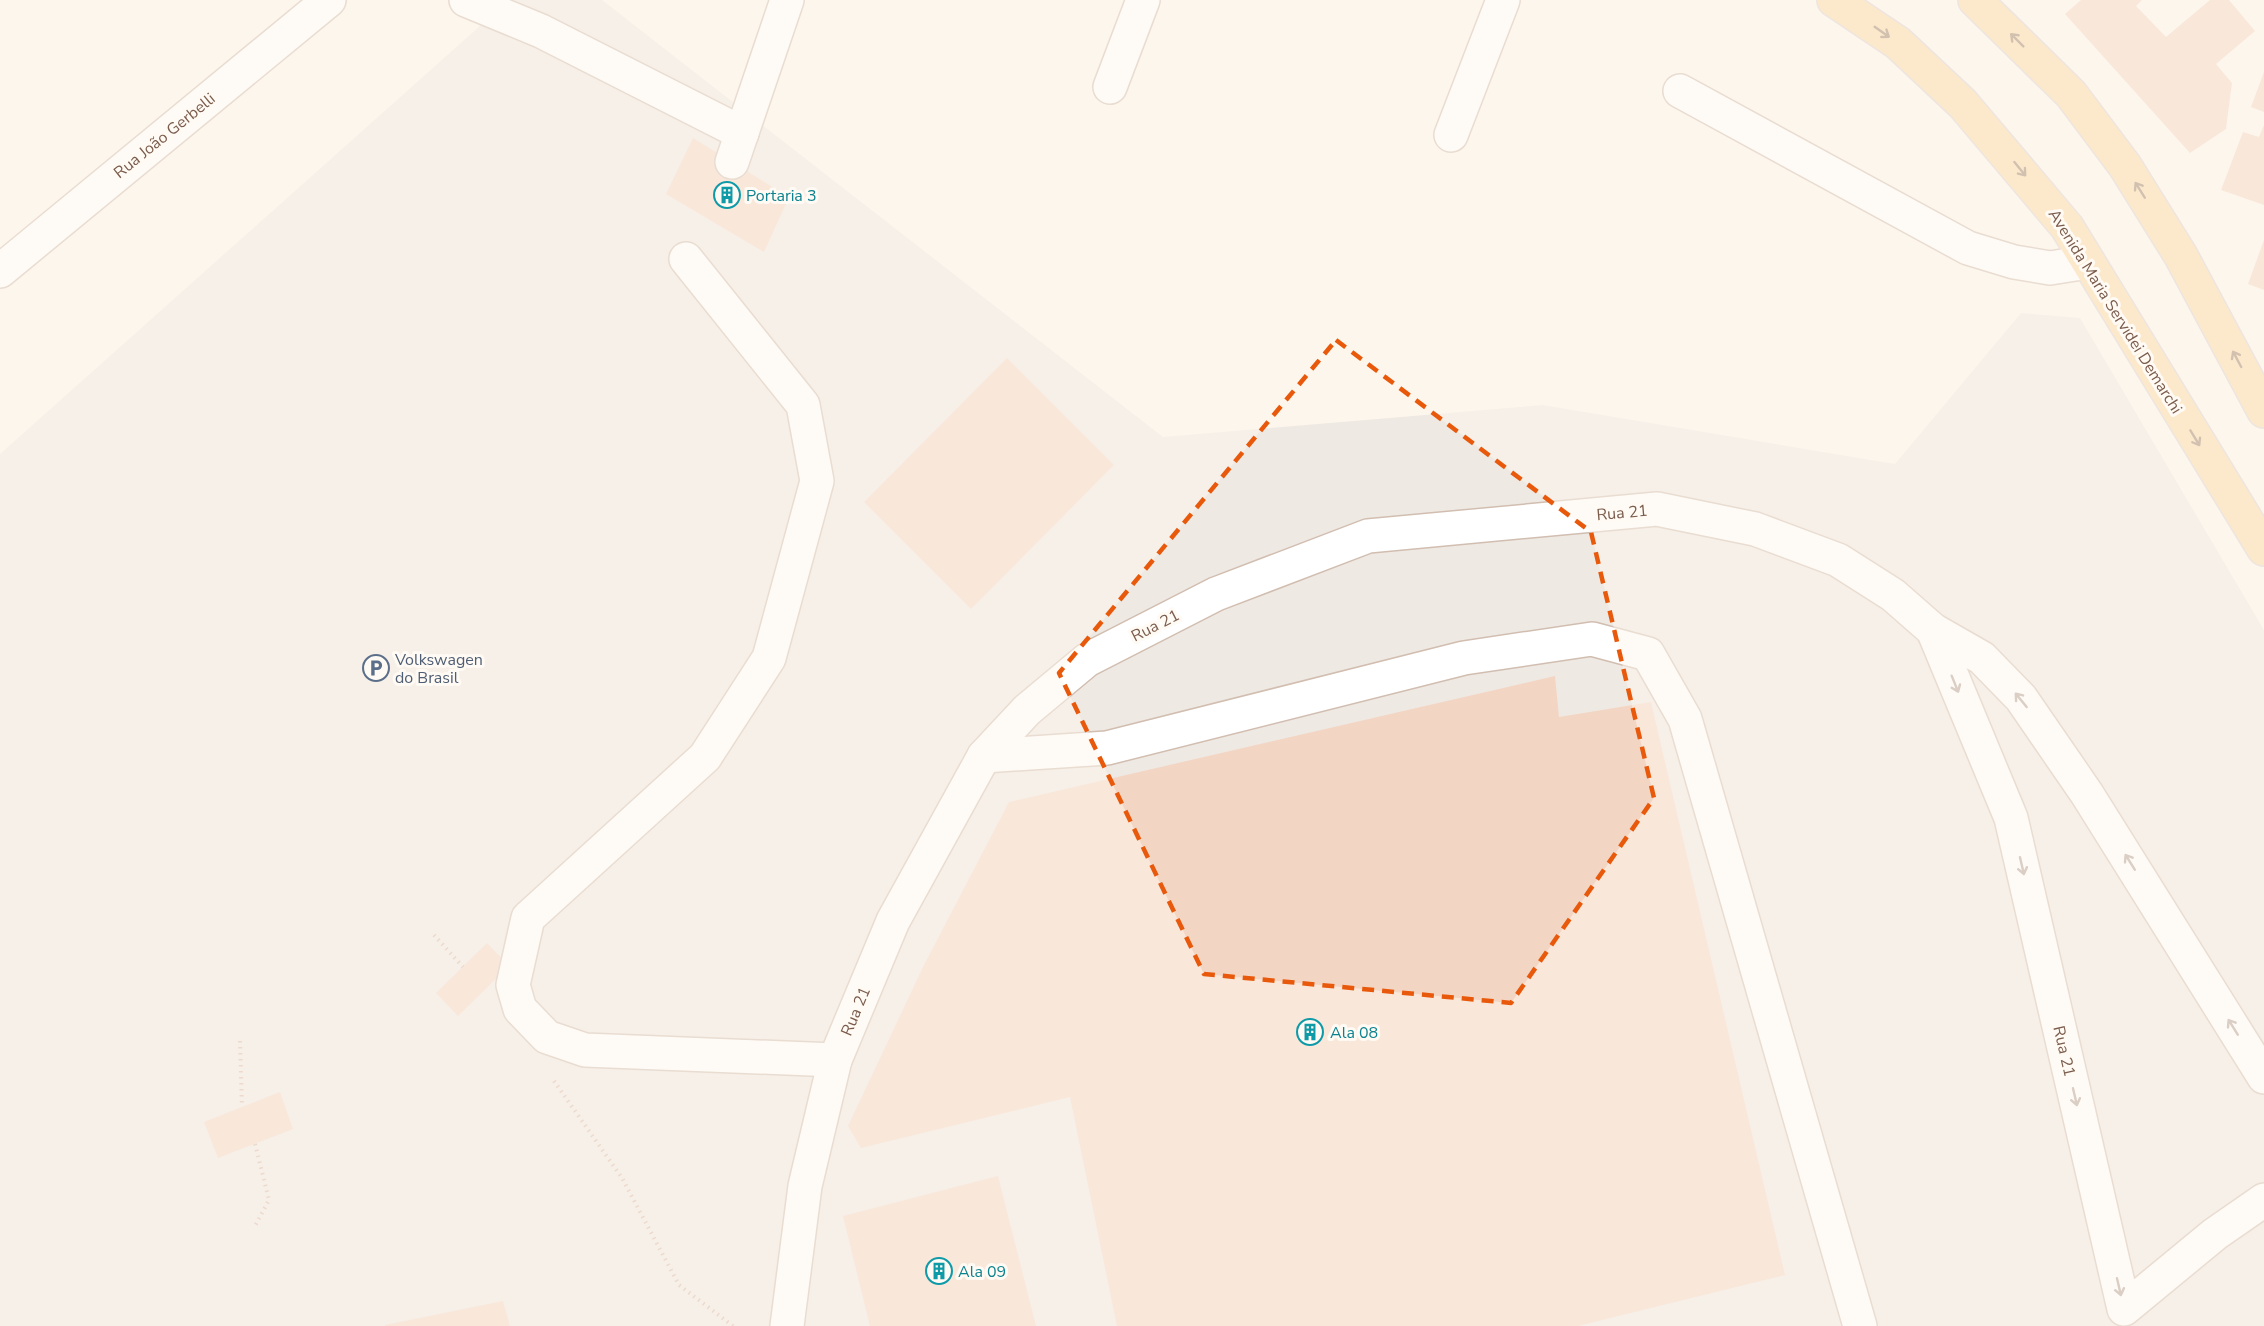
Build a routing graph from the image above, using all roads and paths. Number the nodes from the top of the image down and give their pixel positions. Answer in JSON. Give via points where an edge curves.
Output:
{"nodes":[{"id":1,"x":329,"y":0,"type":"edge"},
{"id":2,"x":466,"y":0,"type":"edge"},
{"id":3,"x":787,"y":0,"type":"edge"},
{"id":4,"x":1143,"y":0,"type":"edge"},
{"id":5,"x":1503,"y":0,"type":"edge"},
{"id":6,"x":1834,"y":0,"type":"edge"},
{"id":7,"x":1975,"y":0,"type":"edge"},
{"id":8,"x":1110,"y":87,"type":"dead end"},
{"id":9,"x":1680,"y":90,"type":"dead end"},
{"id":10,"x":1451,"y":135,"type":"dead end"},
{"id":11,"x":686,"y":259,"type":"dead end"},
{"id":12,"x":2088,"y":262,"type":"junction"},
{"id":13,"x":0,"y":270,"type":"edge"},
{"id":14,"x":2264,"y":411,"type":"edge"},
{"id":15,"x":2264,"y":549,"type":"edge"},
{"id":16,"x":1933,"y":630,"type":"junction"},
{"id":17,"x":984,"y":756,"type":"junction"},
{"id":18,"x":434,"y":935,"type":"dead end"},
{"id":19,"x":463,"y":966,"type":"dead end"},
{"id":20,"x":240,"y":1041,"type":"dead end"},
{"id":21,"x":835,"y":1060,"type":"junction"},
{"id":22,"x":548,"y":1073,"type":"dead end"},
{"id":23,"x":2264,"y":1077,"type":"edge"},
{"id":24,"x":242,"y":1107,"type":"dead end"},
{"id":25,"x":255,"y":1144,"type":"dead end"},
{"id":26,"x":2264,"y":1200,"type":"edge"},
{"id":27,"x":255,"y":1226,"type":"dead end"},
{"id":28,"x":733,"y":1326,"type":"edge"},
{"id":29,"x":787,"y":1326,"type":"edge"},
{"id":30,"x":1860,"y":1326,"type":"edge"}],
"edges":[{"from":1,"to":13,"type":"street","name":"Rua João Gerbelli"},
{"from":2,"to":3,"type":"street","via":[[541,32],[737,148]]},
{"from":4,"to":8,"type":"street"},
{"from":5,"to":10,"type":"street"},
{"from":6,"to":12,"type":"main road","name":"Avenida Maria Servidei Demarchi","one_way":true,"via":[[1898,44],[1963,104],[2067,227]]},
{"from":14,"to":7,"type":"main road","one_way":true,"via":[[2181,256],[2125,166],[2071,94]]},
{"from":9,"to":12,"type":"street","via":[[1968,248],[2050,268]]},
{"from":11,"to":21,"type":"street","via":[[803,405],[817,481],[769,658],[705,757],[528,918],[513,985],[520,1009],[547,1037],[585,1050]]},
{"from":12,"to":15,"type":"main road","name":"Avenida Maria Servidei Demarchi","one_way":true},
{"from":16,"to":17,"type":"street","name":"Rua 21","via":[[1893,595],[1838,560],[1755,529],[1657,509],[1368,536],[1216,594],[1087,660],[1027,710]]},
{"from":23,"to":16,"type":"street","name":"Rua 21","one_way":true,"via":[[2087,794],[2021,698],[1982,658]]},
{"from":16,"to":26,"type":"street","name":"Rua 21","one_way":true,"via":[[2011,818],[2124,1309],[2215,1234]]},
{"from":17,"to":21,"type":"street","name":"Rua 21","via":[[893,921]]},
{"from":17,"to":30,"type":"street","via":[[1107,748],[1464,658],[1592,639],[1648,654],[1685,719]]},
{"from":18,"to":19,"type":"path"},
{"from":20,"to":24,"type":"path"},
{"from":21,"to":29,"type":"street","name":"Rua 21","via":[[805,1186]]},
{"from":22,"to":28,"type":"path","via":[[622,1178],[679,1285]]},
{"from":25,"to":27,"type":"path","via":[[269,1200]]}]}
